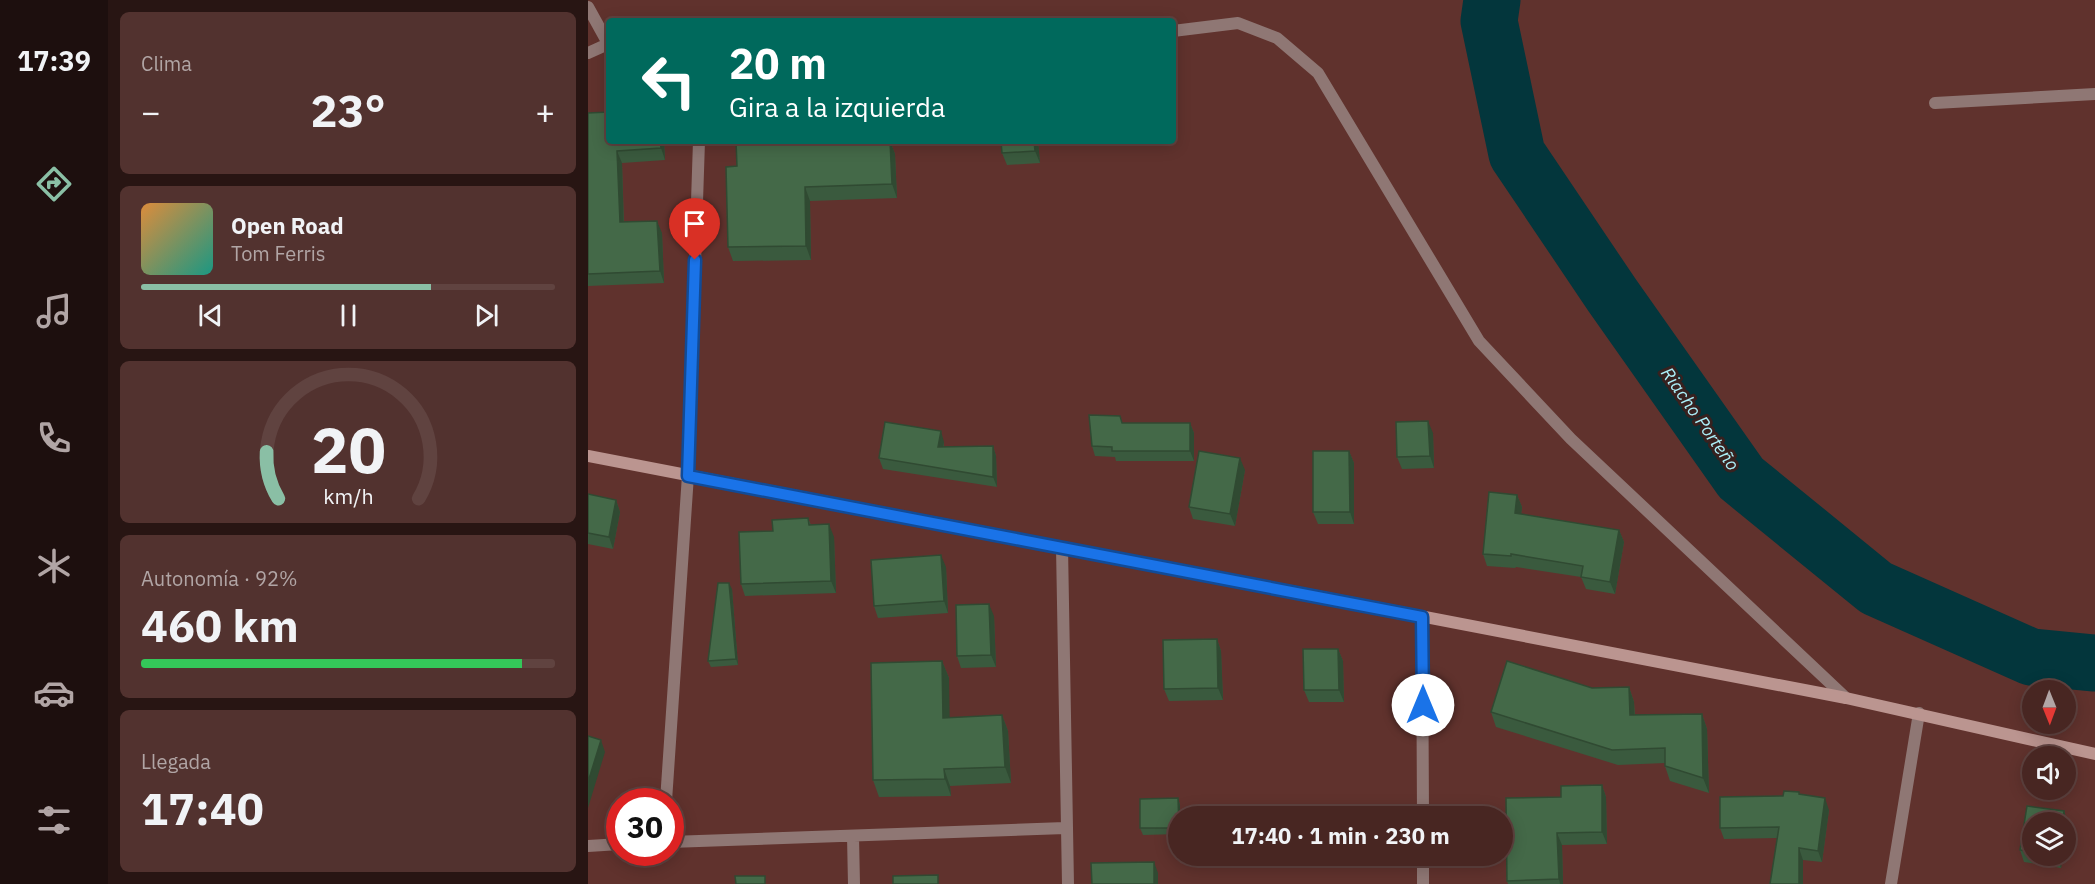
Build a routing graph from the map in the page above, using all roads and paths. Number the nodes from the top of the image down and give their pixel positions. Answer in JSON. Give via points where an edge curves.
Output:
{"nodes":[{"id":1,"x":588,"y":7,"type":"edge"},
{"id":2,"x":1176,"y":31,"type":"edge"},
{"id":3,"x":606,"y":41,"type":"edge"},
{"id":4,"x":606,"y":46,"type":"edge"},
{"id":5,"x":588,"y":53,"type":"edge"},
{"id":6,"x":2095,"y":94,"type":"edge"},
{"id":7,"x":1935,"y":103,"type":"dead end"},
{"id":8,"x":699,"y":144,"type":"edge"},
{"id":9,"x":588,"y":456,"type":"edge"},
{"id":10,"x":688,"y":476,"type":"junction"},
{"id":11,"x":1062,"y":547,"type":"junction"},
{"id":12,"x":1422,"y":617,"type":"junction"},
{"id":13,"x":1846,"y":698,"type":"junction"},
{"id":14,"x":1919,"y":713,"type":"junction"},
{"id":15,"x":2095,"y":754,"type":"edge"},
{"id":16,"x":667,"y":788,"type":"edge"},
{"id":17,"x":1423,"y":806,"type":"edge"},
{"id":18,"x":1065,"y":828,"type":"junction"},
{"id":19,"x":853,"y":836,"type":"junction"},
{"id":20,"x":684,"y":842,"type":"edge"},
{"id":21,"x":606,"y":845,"type":"edge"},
{"id":22,"x":588,"y":846,"type":"edge"},
{"id":23,"x":1423,"y":866,"type":"edge"},
{"id":24,"x":854,"y":884,"type":"edge"},
{"id":25,"x":1068,"y":884,"type":"edge"},
{"id":26,"x":1423,"y":884,"type":"edge"},
{"id":27,"x":1891,"y":884,"type":"edge"}],
"edges":[{"from":1,"to":3,"type":"street"},
{"from":2,"to":13,"type":"street","via":[[1238,23],[1276,38],[1318,73],[1479,341],[1570,439]]},
{"from":4,"to":5,"type":"street"},
{"from":6,"to":7,"type":"street"},
{"from":8,"to":10,"type":"street"},
{"from":9,"to":10,"type":"street"},
{"from":10,"to":11,"type":"street"},
{"from":10,"to":16,"type":"street"},
{"from":11,"to":12,"type":"street"},
{"from":11,"to":18,"type":"street"},
{"from":12,"to":13,"type":"street"},
{"from":12,"to":17,"type":"street"},
{"from":13,"to":14,"type":"street"},
{"from":14,"to":15,"type":"street"},
{"from":14,"to":27,"type":"street"},
{"from":18,"to":19,"type":"street"},
{"from":18,"to":25,"type":"street"},
{"from":19,"to":20,"type":"street"},
{"from":19,"to":24,"type":"street"},
{"from":21,"to":22,"type":"street"},
{"from":23,"to":26,"type":"street"}]}
